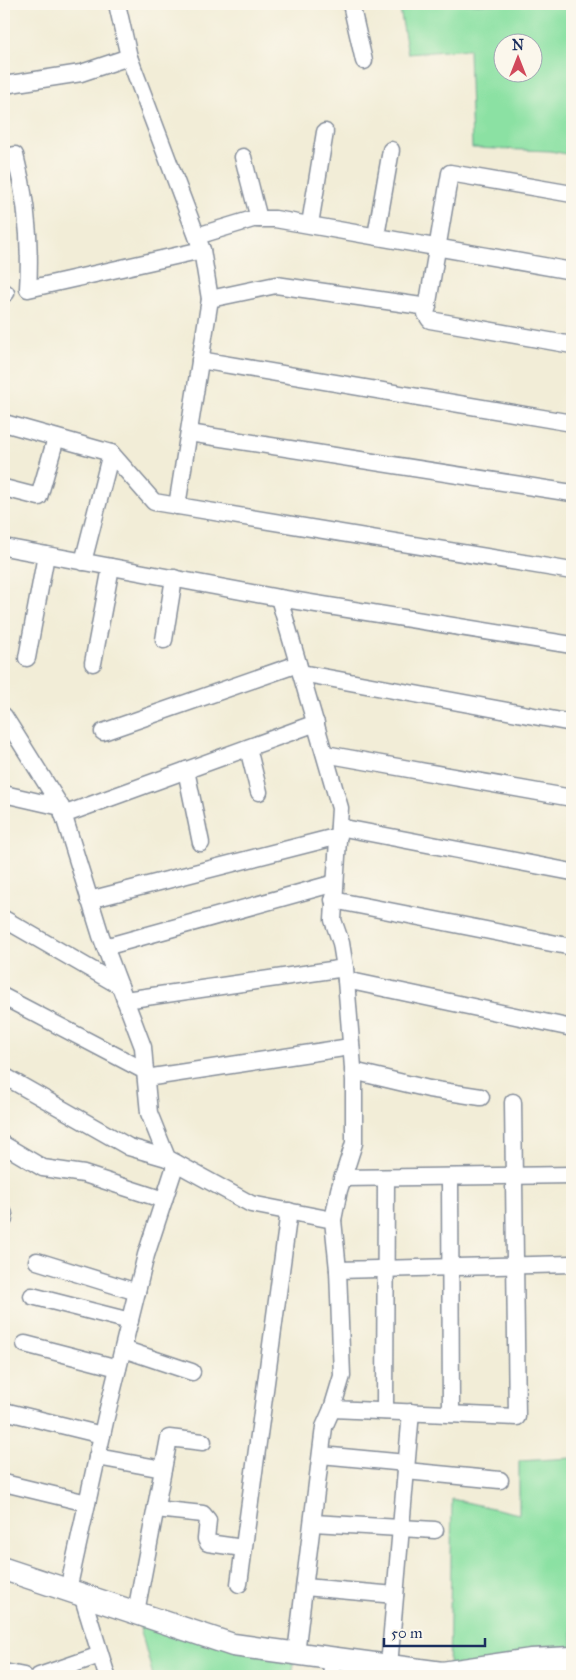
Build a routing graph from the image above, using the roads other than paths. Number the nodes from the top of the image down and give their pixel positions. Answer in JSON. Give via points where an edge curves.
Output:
{"nodes":[{"id":1,"x":117,"y":4,"type":"edge"},
{"id":2,"x":351,"y":4,"type":"edge"},
{"id":3,"x":129,"y":57,"type":"junction"},
{"id":4,"x":364,"y":60,"type":"dead end"},
{"id":5,"x":4,"y":85,"type":"edge"},
{"id":6,"x":325,"y":132,"type":"dead end"},
{"id":7,"x":391,"y":150,"type":"dead end"},
{"id":8,"x":4,"y":157,"type":"edge"},
{"id":9,"x":243,"y":157,"type":"dead end"},
{"id":10,"x":572,"y":194,"type":"edge"},
{"id":11,"x":259,"y":219,"type":"junction"},
{"id":12,"x":310,"y":224,"type":"junction"},
{"id":13,"x":376,"y":236,"type":"junction"},
{"id":14,"x":199,"y":243,"type":"junction"},
{"id":15,"x":438,"y":247,"type":"junction"},
{"id":16,"x":572,"y":271,"type":"edge"},
{"id":17,"x":210,"y":299,"type":"junction"},
{"id":18,"x":428,"y":307,"type":"junction"},
{"id":19,"x":572,"y":345,"type":"edge"},
{"id":20,"x":200,"y":360,"type":"junction"},
{"id":21,"x":4,"y":423,"type":"edge"},
{"id":22,"x":572,"y":423,"type":"edge"},
{"id":23,"x":189,"y":433,"type":"junction"},
{"id":24,"x":56,"y":438,"type":"junction"},
{"id":25,"x":111,"y":453,"type":"junction"},
{"id":26,"x":4,"y":488,"type":"edge"},
{"id":27,"x":572,"y":493,"type":"edge"},
{"id":28,"x":177,"y":506,"type":"junction"},
{"id":29,"x":4,"y":547,"type":"edge"},
{"id":30,"x":46,"y":555,"type":"junction"},
{"id":31,"x":83,"y":562,"type":"junction"},
{"id":32,"x":111,"y":567,"type":"junction"},
{"id":33,"x":572,"y":571,"type":"edge"},
{"id":34,"x":174,"y":578,"type":"junction"},
{"id":35,"x":279,"y":598,"type":"junction"},
{"id":36,"x":164,"y":640,"type":"dead end"},
{"id":37,"x":572,"y":644,"type":"edge"},
{"id":38,"x":27,"y":658,"type":"dead end"},
{"id":39,"x":93,"y":663,"type":"dead end"},
{"id":40,"x":299,"y":669,"type":"junction"},
{"id":41,"x":4,"y":716,"type":"edge"},
{"id":42,"x":572,"y":723,"type":"edge"},
{"id":43,"x":316,"y":724,"type":"junction"},
{"id":44,"x":104,"y":732,"type":"dead end"},
{"id":45,"x":10,"y":733,"type":"edge"},
{"id":46,"x":248,"y":748,"type":"junction"},
{"id":47,"x":325,"y":754,"type":"junction"},
{"id":48,"x":186,"y":770,"type":"junction"},
{"id":49,"x":259,"y":792,"type":"dead end"},
{"id":50,"x":4,"y":794,"type":"edge"},
{"id":51,"x":572,"y":798,"type":"edge"},
{"id":52,"x":62,"y":811,"type":"junction"},
{"id":53,"x":339,"y":832,"type":"junction"},
{"id":54,"x":202,"y":843,"type":"dead end"},
{"id":55,"x":572,"y":872,"type":"edge"},
{"id":56,"x":335,"y":883,"type":"junction"},
{"id":57,"x":89,"y":900,"type":"junction"},
{"id":58,"x":333,"y":900,"type":"junction"},
{"id":59,"x":4,"y":919,"type":"edge"},
{"id":60,"x":105,"y":947,"type":"junction"},
{"id":61,"x":572,"y":947,"type":"edge"},
{"id":62,"x":345,"y":974,"type":"junction"},
{"id":63,"x":123,"y":993,"type":"junction"},
{"id":64,"x":4,"y":997,"type":"edge"},
{"id":65,"x":572,"y":1028,"type":"edge"},
{"id":66,"x":350,"y":1047,"type":"junction"},
{"id":67,"x":353,"y":1071,"type":"junction"},
{"id":68,"x":145,"y":1075,"type":"junction"},
{"id":69,"x":4,"y":1076,"type":"edge"},
{"id":70,"x":481,"y":1097,"type":"dead end"},
{"id":71,"x":513,"y":1102,"type":"dead end"},
{"id":72,"x":4,"y":1145,"type":"edge"},
{"id":73,"x":171,"y":1160,"type":"junction"},
{"id":74,"x":572,"y":1175,"type":"edge"},
{"id":75,"x":513,"y":1176,"type":"junction"},
{"id":76,"x":450,"y":1177,"type":"junction"},
{"id":77,"x":342,"y":1178,"type":"junction"},
{"id":78,"x":386,"y":1178,"type":"junction"},
{"id":79,"x":164,"y":1200,"type":"junction"},
{"id":80,"x":289,"y":1211,"type":"junction"},
{"id":81,"x":4,"y":1214,"type":"edge"},
{"id":82,"x":4,"y":1219,"type":"edge"},
{"id":83,"x":333,"y":1220,"type":"junction"},
{"id":84,"x":37,"y":1261,"type":"dead end"},
{"id":85,"x":572,"y":1264,"type":"edge"},
{"id":86,"x":516,"y":1265,"type":"junction"},
{"id":87,"x":451,"y":1267,"type":"junction"},
{"id":88,"x":386,"y":1269,"type":"junction"},
{"id":89,"x":338,"y":1270,"type":"junction"},
{"id":90,"x":137,"y":1292,"type":"junction"},
{"id":91,"x":32,"y":1296,"type":"dead end"},
{"id":92,"x":130,"y":1321,"type":"junction"},
{"id":93,"x":25,"y":1344,"type":"dead end"},
{"id":94,"x":123,"y":1349,"type":"junction"},
{"id":95,"x":118,"y":1368,"type":"junction"},
{"id":96,"x":192,"y":1372,"type":"dead end"},
{"id":97,"x":332,"y":1408,"type":"junction"},
{"id":98,"x":4,"y":1411,"type":"edge"},
{"id":99,"x":385,"y":1411,"type":"junction"},
{"id":100,"x":410,"y":1412,"type":"junction"},
{"id":101,"x":451,"y":1414,"type":"junction"},
{"id":102,"x":102,"y":1435,"type":"junction"},
{"id":103,"x":203,"y":1442,"type":"dead end"},
{"id":104,"x":321,"y":1454,"type":"junction"},
{"id":105,"x":97,"y":1458,"type":"junction"},
{"id":106,"x":406,"y":1467,"type":"junction"},
{"id":107,"x":164,"y":1469,"type":"junction"},
{"id":108,"x":500,"y":1480,"type":"dead end"},
{"id":109,"x":4,"y":1483,"type":"edge"},
{"id":110,"x":87,"y":1503,"type":"junction"},
{"id":111,"x":156,"y":1509,"type":"junction"},
{"id":112,"x":313,"y":1523,"type":"junction"},
{"id":113,"x":400,"y":1529,"type":"junction"},
{"id":114,"x":435,"y":1530,"type":"dead end"},
{"id":115,"x":243,"y":1548,"type":"junction"},
{"id":116,"x":4,"y":1569,"type":"edge"},
{"id":117,"x":239,"y":1584,"type":"dead end"},
{"id":118,"x":305,"y":1587,"type":"junction"},
{"id":119,"x":75,"y":1592,"type":"junction"},
{"id":120,"x":395,"y":1595,"type":"junction"},
{"id":121,"x":136,"y":1612,"type":"junction"},
{"id":122,"x":296,"y":1653,"type":"junction"},
{"id":123,"x":100,"y":1655,"type":"junction"},
{"id":124,"x":572,"y":1658,"type":"edge"},
{"id":125,"x":388,"y":1666,"type":"junction"},
{"id":126,"x":332,"y":1667,"type":"edge"},
{"id":127,"x":4,"y":1672,"type":"edge"},
{"id":128,"x":24,"y":1676,"type":"edge"},
{"id":129,"x":38,"y":1676,"type":"edge"},
{"id":130,"x":106,"y":1676,"type":"edge"}],
"edges":[{"from":1,"to":3,"type":"street"},
{"from":2,"to":4,"type":"street"},
{"from":3,"to":5,"type":"street","via":[[81,73]]},
{"from":3,"to":14,"type":"street"},
{"from":6,"to":12,"type":"street"},
{"from":7,"to":13,"type":"street"},
{"from":8,"to":14,"type":"street","via":[[15,155],[25,192],[30,232],[28,289]]},
{"from":9,"to":11,"type":"street"},
{"from":10,"to":15,"type":"street","via":[[450,173]]},
{"from":11,"to":12,"type":"street"},
{"from":11,"to":14,"type":"street"},
{"from":12,"to":13,"type":"street"},
{"from":13,"to":15,"type":"street"},
{"from":14,"to":17,"type":"street"},
{"from":15,"to":16,"type":"street"},
{"from":15,"to":18,"type":"street"},
{"from":17,"to":18,"type":"street","via":[[276,284]]},
{"from":17,"to":20,"type":"street"},
{"from":18,"to":19,"type":"street","via":[[427,318],[430,320]]},
{"from":20,"to":22,"type":"street"},
{"from":20,"to":23,"type":"street"},
{"from":21,"to":24,"type":"street"},
{"from":23,"to":27,"type":"street"},
{"from":23,"to":28,"type":"street"},
{"from":24,"to":25,"type":"street"},
{"from":24,"to":26,"type":"street","via":[[39,497]]},
{"from":25,"to":28,"type":"street","via":[[154,502]]},
{"from":25,"to":31,"type":"street"},
{"from":28,"to":33,"type":"street"},
{"from":29,"to":30,"type":"street"},
{"from":30,"to":31,"type":"street"},
{"from":30,"to":38,"type":"street"},
{"from":31,"to":32,"type":"street"},
{"from":32,"to":34,"type":"street"},
{"from":32,"to":39,"type":"street"},
{"from":34,"to":35,"type":"street"},
{"from":34,"to":36,"type":"street"},
{"from":35,"to":37,"type":"street"},
{"from":35,"to":40,"type":"street"},
{"from":40,"to":42,"type":"street"},
{"from":40,"to":43,"type":"street"},
{"from":40,"to":44,"type":"street"},
{"from":41,"to":45,"type":"street"},
{"from":43,"to":46,"type":"street"},
{"from":43,"to":47,"type":"street"},
{"from":45,"to":52,"type":"street"},
{"from":46,"to":48,"type":"street"},
{"from":46,"to":49,"type":"street"},
{"from":47,"to":51,"type":"street"},
{"from":47,"to":53,"type":"street","via":[[340,808]]},
{"from":48,"to":52,"type":"street"},
{"from":48,"to":54,"type":"street"},
{"from":50,"to":52,"type":"street"},
{"from":52,"to":57,"type":"street"},
{"from":53,"to":55,"type":"street"},
{"from":53,"to":56,"type":"street"},
{"from":53,"to":57,"type":"street"},
{"from":56,"to":58,"type":"street"},
{"from":56,"to":60,"type":"street"},
{"from":57,"to":60,"type":"street"},
{"from":58,"to":61,"type":"street"},
{"from":58,"to":62,"type":"street","via":[[333,920],[341,943]]},
{"from":59,"to":63,"type":"street"},
{"from":60,"to":63,"type":"street"},
{"from":62,"to":63,"type":"street"},
{"from":62,"to":65,"type":"street"},
{"from":62,"to":66,"type":"street"},
{"from":63,"to":68,"type":"street","via":[[143,1047]]},
{"from":64,"to":68,"type":"street"},
{"from":66,"to":67,"type":"street"},
{"from":66,"to":68,"type":"street"},
{"from":67,"to":70,"type":"street"},
{"from":67,"to":77,"type":"street","via":[[354,1143]]},
{"from":68,"to":73,"type":"street","via":[[149,1113]]},
{"from":69,"to":73,"type":"street","via":[[129,1147]]},
{"from":71,"to":75,"type":"street"},
{"from":72,"to":79,"type":"street","via":[[43,1168],[84,1174]]},
{"from":73,"to":79,"type":"street"},
{"from":73,"to":80,"type":"street","via":[[251,1204]]},
{"from":74,"to":75,"type":"street"},
{"from":75,"to":76,"type":"street"},
{"from":75,"to":86,"type":"street"},
{"from":76,"to":78,"type":"street"},
{"from":76,"to":87,"type":"street"},
{"from":77,"to":78,"type":"street"},
{"from":77,"to":83,"type":"street"},
{"from":78,"to":88,"type":"street"},
{"from":79,"to":90,"type":"street"},
{"from":80,"to":83,"type":"street"},
{"from":80,"to":115,"type":"street"},
{"from":81,"to":82,"type":"street"},
{"from":83,"to":89,"type":"street"},
{"from":84,"to":90,"type":"street"},
{"from":85,"to":86,"type":"street"},
{"from":86,"to":87,"type":"street"},
{"from":86,"to":101,"type":"street","via":[[517,1417]]},
{"from":87,"to":88,"type":"street"},
{"from":87,"to":101,"type":"street"},
{"from":88,"to":89,"type":"street"},
{"from":88,"to":99,"type":"street"},
{"from":89,"to":97,"type":"street","via":[[342,1376]]},
{"from":90,"to":92,"type":"street"},
{"from":91,"to":92,"type":"street"},
{"from":92,"to":94,"type":"street"},
{"from":93,"to":95,"type":"street"},
{"from":94,"to":95,"type":"street"},
{"from":94,"to":96,"type":"street"},
{"from":95,"to":102,"type":"street"},
{"from":97,"to":99,"type":"street"},
{"from":97,"to":104,"type":"street","via":[[324,1428]]},
{"from":98,"to":102,"type":"street"},
{"from":99,"to":100,"type":"street"},
{"from":100,"to":101,"type":"street"},
{"from":100,"to":106,"type":"street"},
{"from":102,"to":105,"type":"street"},
{"from":103,"to":107,"type":"street","via":[[169,1438]]},
{"from":104,"to":106,"type":"street"},
{"from":104,"to":112,"type":"street"},
{"from":105,"to":107,"type":"street"},
{"from":105,"to":110,"type":"street"},
{"from":106,"to":108,"type":"street"},
{"from":106,"to":113,"type":"street"},
{"from":107,"to":111,"type":"street"},
{"from":109,"to":110,"type":"street"},
{"from":110,"to":119,"type":"street"},
{"from":111,"to":115,"type":"street","via":[[203,1514],[208,1520],[208,1543]]},
{"from":111,"to":121,"type":"street"},
{"from":112,"to":113,"type":"street"},
{"from":112,"to":118,"type":"street"},
{"from":113,"to":114,"type":"street"},
{"from":113,"to":120,"type":"street"},
{"from":115,"to":117,"type":"street"},
{"from":116,"to":119,"type":"street"},
{"from":118,"to":120,"type":"street"},
{"from":118,"to":122,"type":"street"},
{"from":119,"to":121,"type":"street"},
{"from":119,"to":123,"type":"street"},
{"from":120,"to":125,"type":"street"},
{"from":121,"to":122,"type":"street","via":[[233,1645]]},
{"from":122,"to":126,"type":"street"},
{"from":123,"to":129,"type":"street"},
{"from":123,"to":130,"type":"street"},
{"from":124,"to":125,"type":"street","via":[[532,1660],[442,1673]]},
{"from":125,"to":126,"type":"street"},
{"from":127,"to":128,"type":"street"}]}
